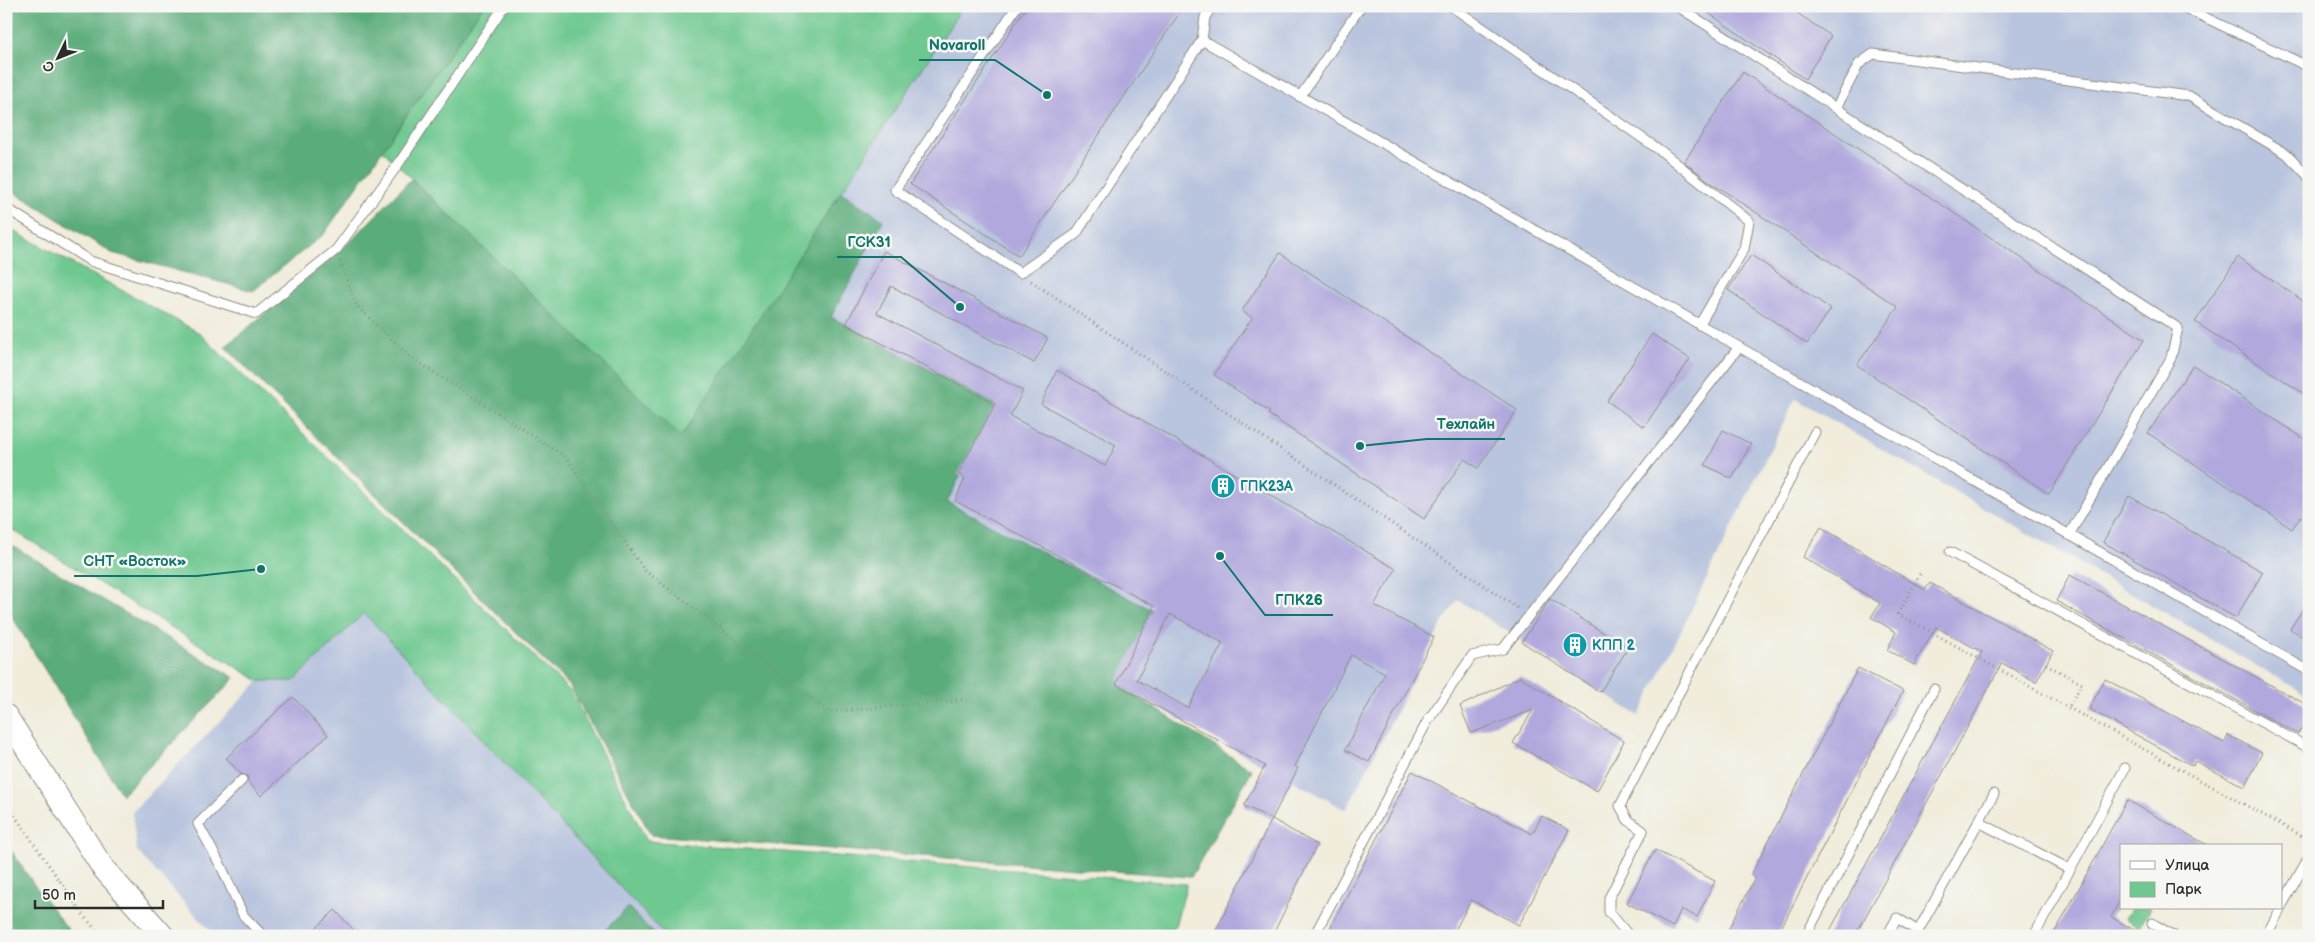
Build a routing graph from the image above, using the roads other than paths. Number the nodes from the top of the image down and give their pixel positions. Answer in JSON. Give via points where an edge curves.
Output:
{"nodes":[{"id":1,"x":504,"y":6,"type":"edge"},
{"id":2,"x":1017,"y":6,"type":"edge"},
{"id":3,"x":1212,"y":6,"type":"edge"},
{"id":4,"x":1361,"y":6,"type":"edge"},
{"id":5,"x":1451,"y":6,"type":"edge"},
{"id":6,"x":1677,"y":6,"type":"edge"},
{"id":7,"x":2181,"y":6,"type":"edge"},
{"id":8,"x":1202,"y":40,"type":"junction"},
{"id":9,"x":2309,"y":67,"type":"edge"},
{"id":10,"x":1300,"y":97,"type":"junction"},
{"id":11,"x":1836,"y":108,"type":"junction"},
{"id":12,"x":2309,"y":177,"type":"edge"},
{"id":13,"x":6,"y":208,"type":"edge"},
{"id":14,"x":1699,"y":325,"type":"junction"},
{"id":15,"x":1739,"y":348,"type":"junction"},
{"id":16,"x":1815,"y":432,"type":"dead end"},
{"id":17,"x":2069,"y":535,"type":"junction"},
{"id":18,"x":1950,"y":552,"type":"dead end"},
{"id":19,"x":2309,"y":671,"type":"edge"},
{"id":20,"x":1934,"y":689,"type":"dead end"},
{"id":21,"x":6,"y":716,"type":"edge"},
{"id":22,"x":2309,"y":748,"type":"edge"},
{"id":23,"x":2125,"y":768,"type":"dead end"},
{"id":24,"x":242,"y":780,"type":"dead end"},
{"id":25,"x":1994,"y":794,"type":"dead end"},
{"id":26,"x":1979,"y":822,"type":"junction"},
{"id":27,"x":2309,"y":857,"type":"edge"},
{"id":28,"x":2069,"y":869,"type":"junction"},
{"id":29,"x":2282,"y":906,"type":"edge"},
{"id":30,"x":2280,"y":910,"type":"edge"},
{"id":31,"x":2152,"y":923,"type":"dead end"},
{"id":32,"x":1919,"y":933,"type":"edge"},
{"id":33,"x":163,"y":936,"type":"edge"},
{"id":34,"x":263,"y":936,"type":"edge"},
{"id":35,"x":1314,"y":936,"type":"edge"},
{"id":36,"x":1629,"y":936,"type":"edge"},
{"id":37,"x":1806,"y":936,"type":"edge"},
{"id":38,"x":1887,"y":936,"type":"edge"},
{"id":39,"x":2034,"y":936,"type":"edge"},
{"id":40,"x":2174,"y":936,"type":"edge"},
{"id":41,"x":2266,"y":936,"type":"edge"}],
"edges":[{"from":1,"to":13,"type":"lane","via":[[397,166],[336,250],[256,314],[90,261]]},
{"from":2,"to":8,"type":"lane","via":[[895,190],[1020,273],[1076,234]]},
{"from":3,"to":8,"type":"lane","via":[[1205,17]]},
{"from":4,"to":10,"type":"lane"},
{"from":5,"to":14,"type":"lane","via":[[1661,151],[1749,221],[1744,248]]},
{"from":6,"to":11,"type":"lane"},
{"from":7,"to":9,"type":"lane"},
{"from":8,"to":10,"type":"lane"},
{"from":10,"to":14,"type":"lane"},
{"from":11,"to":12,"type":"lane","via":[[1859,64],[1873,54],[2189,96],[2287,154]]},
{"from":11,"to":17,"type":"lane","via":[[2178,328],[2171,358]]},
{"from":14,"to":15,"type":"lane"},
{"from":15,"to":17,"type":"lane"},
{"from":15,"to":35,"type":"lane","via":[[1504,649],[1472,656],[1427,722]]},
{"from":16,"to":36,"type":"lane","via":[[1620,806],[1628,820],[1644,831],[1609,898],[1609,912]]},
{"from":17,"to":19,"type":"lane"},
{"from":18,"to":22,"type":"lane"},
{"from":20,"to":37,"type":"lane"},
{"from":21,"to":33,"type":"street","via":[[103,868]]},
{"from":23,"to":28,"type":"lane"},
{"from":24,"to":34,"type":"lane","via":[[198,824],[243,915]]},
{"from":25,"to":26,"type":"lane"},
{"from":26,"to":28,"type":"lane"},
{"from":26,"to":32,"type":"lane"},
{"from":27,"to":29,"type":"lane"},
{"from":28,"to":39,"type":"lane"},
{"from":30,"to":41,"type":"lane"},
{"from":31,"to":40,"type":"lane"},
{"from":32,"to":38,"type":"lane","via":[[1897,918]]}]}
